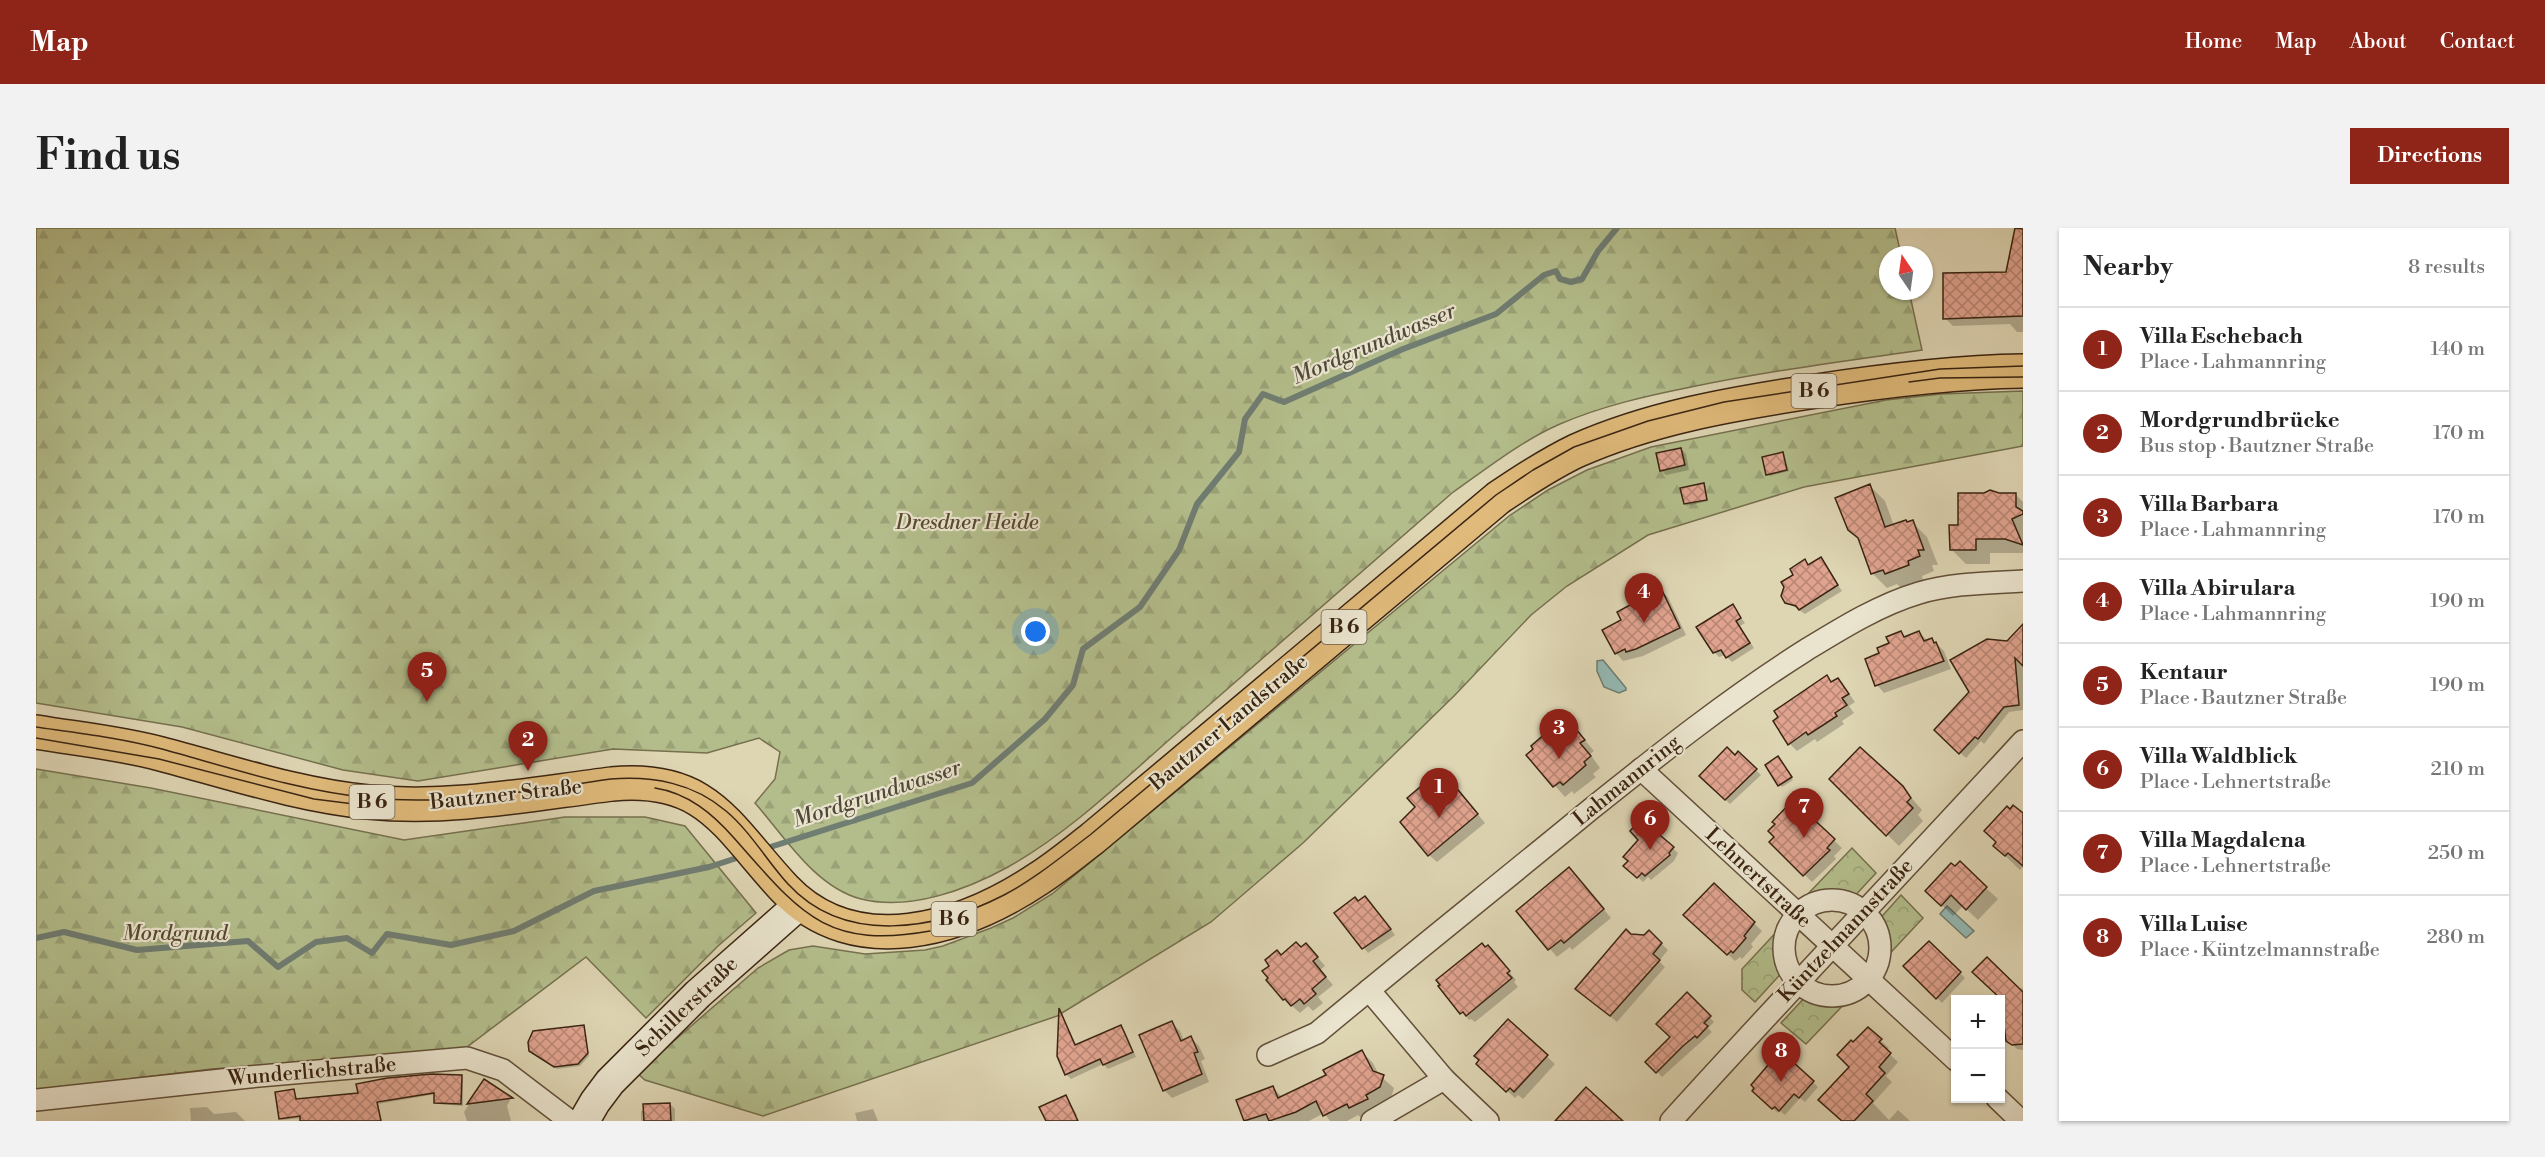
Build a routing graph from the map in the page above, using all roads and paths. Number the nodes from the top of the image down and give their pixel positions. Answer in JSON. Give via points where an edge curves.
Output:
{"nodes":[{"id":1,"x":2023,"y":371,"type":"edge"},
{"id":2,"x":2023,"y":581,"type":"edge"},
{"id":3,"x":36,"y":732,"type":"edge"},
{"id":4,"x":2023,"y":741,"type":"edge"},
{"id":5,"x":1641,"y":769,"type":"junction"},
{"id":6,"x":793,"y":896,"type":"junction"},
{"id":7,"x":1864,"y":913,"type":"junction"},
{"id":8,"x":1797,"y":915,"type":"junction"},
{"id":9,"x":1832,"y":945,"type":"junction"},
{"id":10,"x":1868,"y":979,"type":"junction"},
{"id":11,"x":1797,"y":982,"type":"junction"},
{"id":12,"x":1369,"y":990,"type":"junction"},
{"id":13,"x":1268,"y":1055,"type":"dead end"},
{"id":14,"x":1951,"y":1055,"type":"edge"},
{"id":15,"x":1444,"y":1079,"type":"junction"},
{"id":16,"x":36,"y":1100,"type":"edge"},
{"id":17,"x":2002,"y":1103,"type":"edge"},
{"id":18,"x":570,"y":1121,"type":"edge"},
{"id":19,"x":584,"y":1121,"type":"edge"},
{"id":20,"x":1372,"y":1121,"type":"edge"},
{"id":21,"x":1488,"y":1121,"type":"edge"},
{"id":22,"x":1671,"y":1121,"type":"edge"},
{"id":23,"x":2021,"y":1121,"type":"edge"}],
"edges":[{"from":1,"to":6,"type":"main road","name":"Bautzner Landstraße","number":"B 6","via":[[1883,381],[1725,406],[1648,425],[1575,452],[1498,498],[1092,838],[1039,879],[1005,899],[964,917],[899,932],[871,932],[841,926]]},
{"from":2,"to":5,"type":"street","name":"Lahmannring","via":[[1921,593],[1880,608],[1775,669],[1708,715]]},
{"from":3,"to":6,"type":"main road","name":"Bautzner Straße","number":"B 6","via":[[160,753],[293,790],[368,802],[457,804],[635,782],[677,789],[698,798],[722,816]]},
{"from":4,"to":7,"type":"street","name":"Küntzelmannstraße"},
{"from":5,"to":8,"type":"street","name":"Lehnertstraße"},
{"from":5,"to":12,"type":"street","name":"Lahmannring"},
{"from":6,"to":19,"type":"street","name":"Schillerstraße","via":[[610,1082]]},
{"from":7,"to":8,"type":"street","via":[[1843,901],[1830,900],[1818,902]]},
{"from":7,"to":9,"type":"street","name":"Küntzelmannstraße"},
{"from":7,"to":10,"type":"street","via":[[1875,928],[1880,945],[1877,963]]},
{"from":8,"to":9,"type":"street","name":"Lehnertstraße"},
{"from":8,"to":11,"type":"street","via":[[1784,941],[1784,956]]},
{"from":9,"to":10,"type":"street","name":"Lehnertstraße"},
{"from":9,"to":11,"type":"street","name":"Küntzelmannstraße"},
{"from":10,"to":11,"type":"street","via":[[1849,992],[1826,995]]},
{"from":10,"to":14,"type":"street","name":"Lehnertstraße"},
{"from":11,"to":22,"type":"street","name":"Küntzelmannstraße"},
{"from":12,"to":13,"type":"street","name":"Lahmannring","via":[[1317,1033]]},
{"from":12,"to":15,"type":"street"},
{"from":15,"to":20,"type":"street"},
{"from":15,"to":21,"type":"street"},
{"from":16,"to":18,"type":"street","name":"Wunderlichstraße","via":[[467,1058],[503,1070]]},
{"from":17,"to":23,"type":"street"}]}
